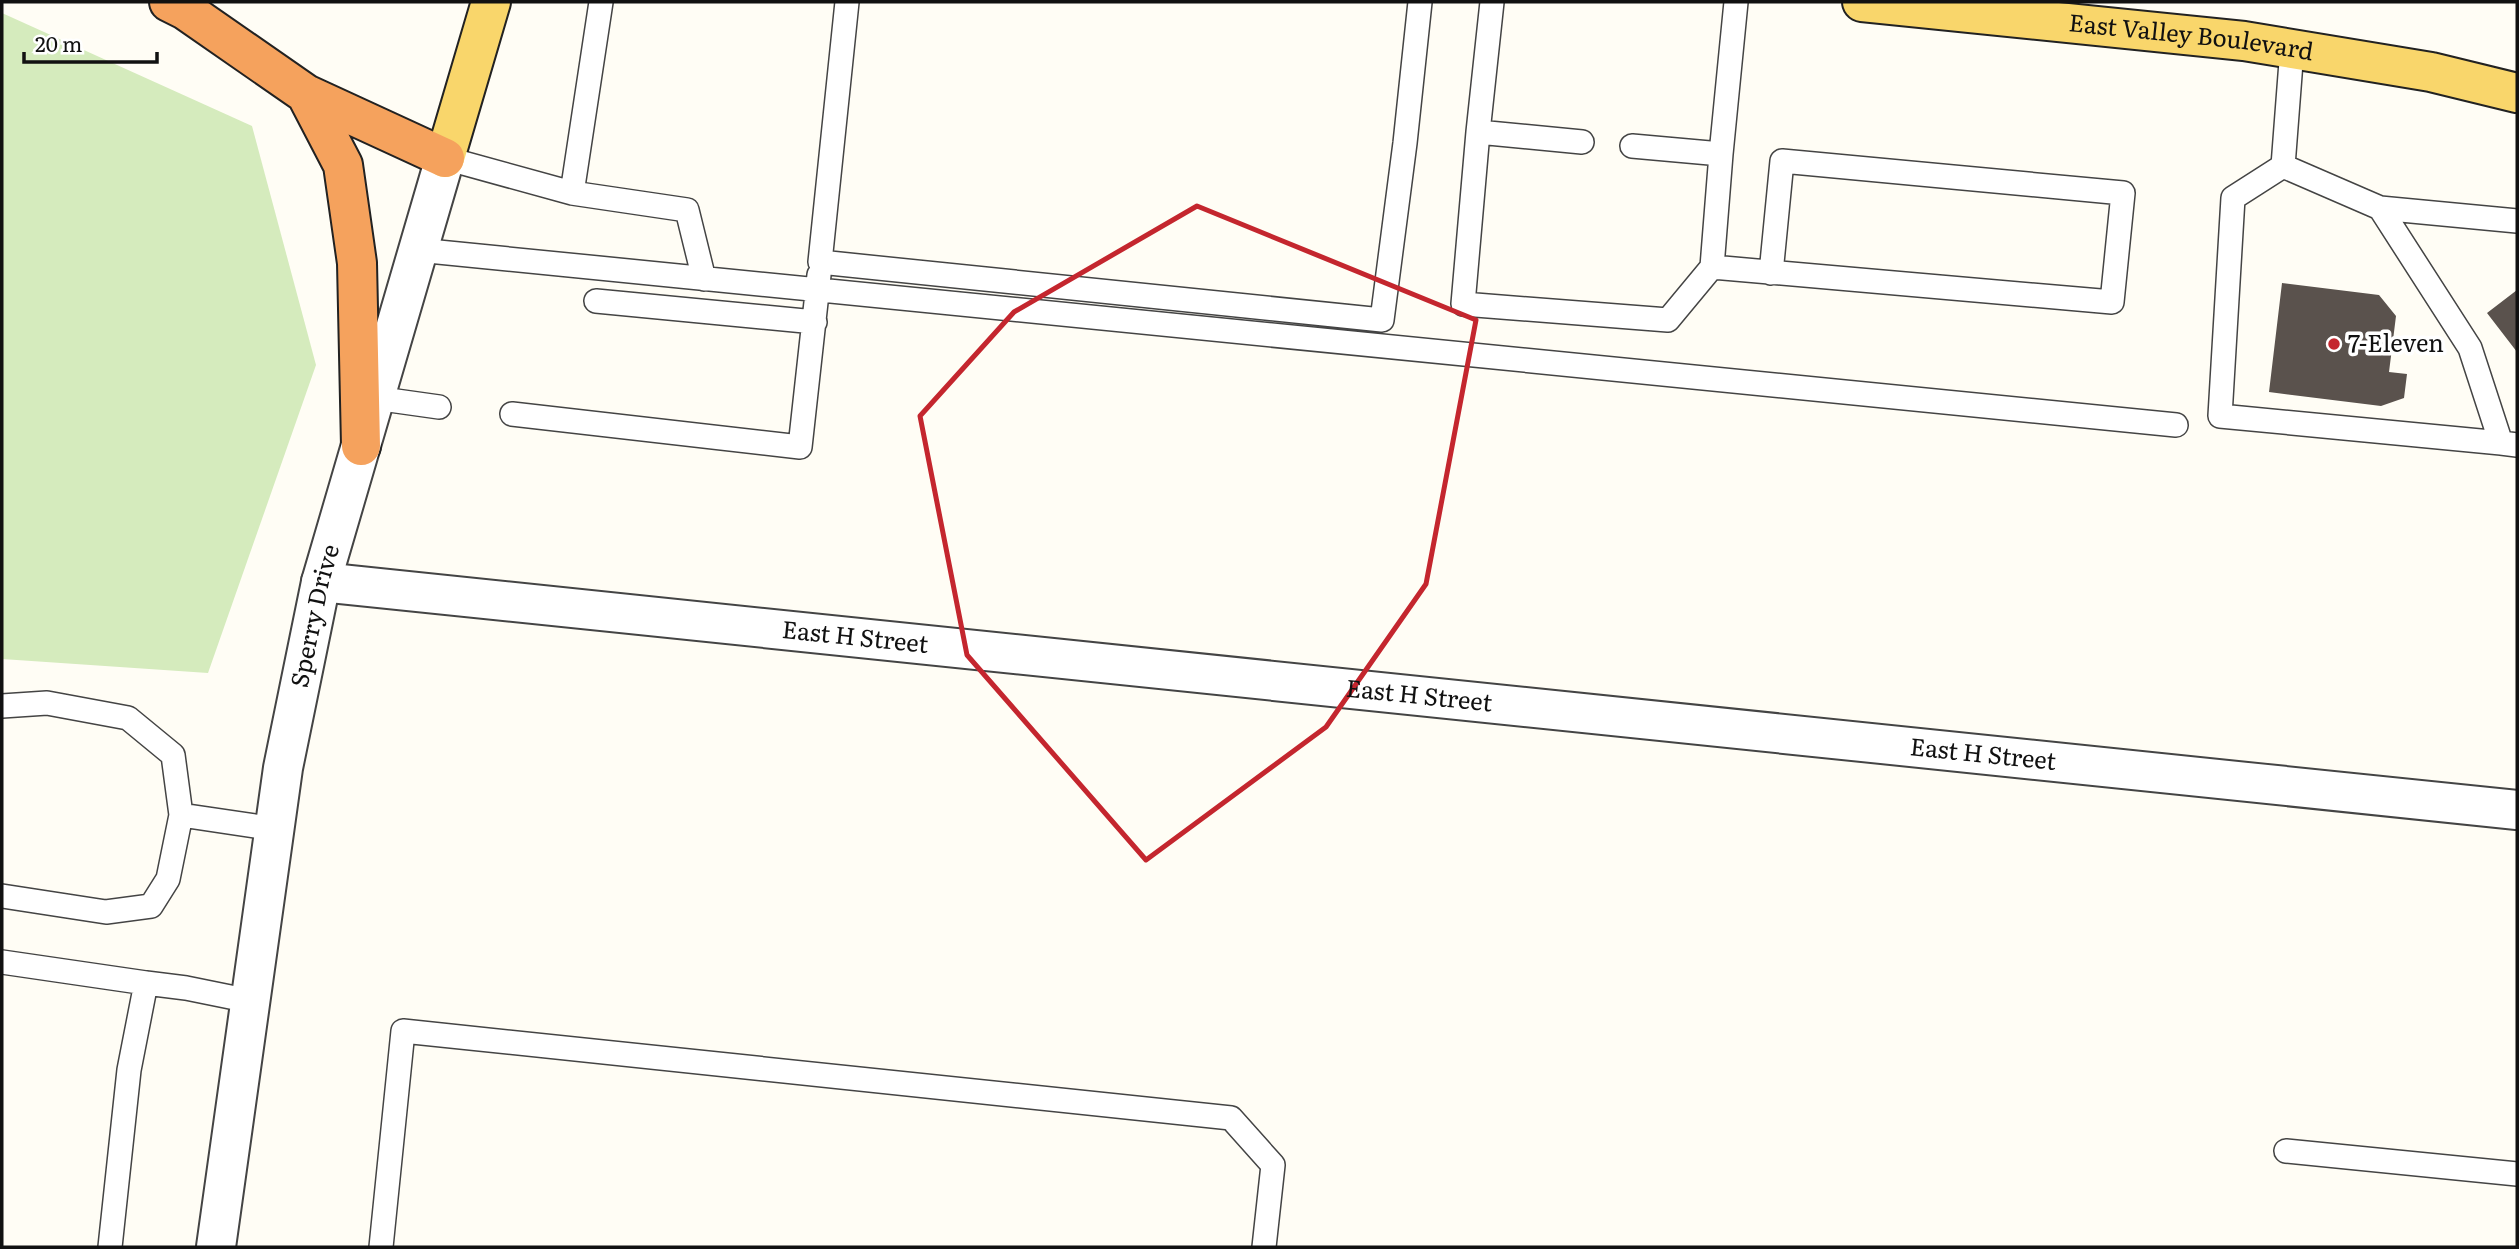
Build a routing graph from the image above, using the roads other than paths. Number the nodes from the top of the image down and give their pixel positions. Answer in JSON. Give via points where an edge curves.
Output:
{"nodes":[{"id":1,"x":169,"y":2,"type":"edge"},
{"id":2,"x":491,"y":2,"type":"edge"},
{"id":3,"x":600,"y":2,"type":"edge"},
{"id":4,"x":847,"y":2,"type":"edge"},
{"id":5,"x":1420,"y":2,"type":"edge"},
{"id":6,"x":1492,"y":2,"type":"edge"},
{"id":7,"x":1736,"y":2,"type":"edge"},
{"id":8,"x":1861,"y":2,"type":"edge"},
{"id":9,"x":2292,"y":49,"type":"junction"},
{"id":10,"x":2517,"y":93,"type":"edge"},
{"id":11,"x":306,"y":94,"type":"junction"},
{"id":12,"x":1478,"y":132,"type":"junction"},
{"id":13,"x":1582,"y":142,"type":"dead end"},
{"id":14,"x":1632,"y":146,"type":"dead end"},
{"id":15,"x":1721,"y":154,"type":"junction"},
{"id":16,"x":445,"y":158,"type":"junction"},
{"id":17,"x":2283,"y":166,"type":"junction"},
{"id":18,"x":572,"y":192,"type":"junction"},
{"id":19,"x":2380,"y":208,"type":"junction"},
{"id":20,"x":2517,"y":221,"type":"edge"},
{"id":21,"x":418,"y":250,"type":"junction"},
{"id":22,"x":820,"y":262,"type":"junction"},
{"id":23,"x":1712,"y":267,"type":"junction"},
{"id":24,"x":1771,"y":273,"type":"junction"},
{"id":25,"x":704,"y":279,"type":"junction"},
{"id":26,"x":817,"y":290,"type":"junction"},
{"id":27,"x":596,"y":301,"type":"dead end"},
{"id":28,"x":1382,"y":320,"type":"junction"},
{"id":29,"x":815,"y":322,"type":"junction"},
{"id":30,"x":1380,"y":346,"type":"junction"},
{"id":31,"x":374,"y":398,"type":"junction"},
{"id":32,"x":439,"y":407,"type":"dead end"},
{"id":33,"x":512,"y":414,"type":"dead end"},
{"id":34,"x":2176,"y":425,"type":"dead end"},
{"id":35,"x":2509,"y":444,"type":"edge"},
{"id":36,"x":361,"y":446,"type":"junction"},
{"id":37,"x":321,"y":582,"type":"junction"},
{"id":38,"x":2,"y":706,"type":"edge"},
{"id":39,"x":2517,"y":810,"type":"edge"},
{"id":40,"x":181,"y":815,"type":"junction"},
{"id":41,"x":275,"y":829,"type":"junction"},
{"id":42,"x":2,"y":895,"type":"edge"},
{"id":43,"x":2,"y":962,"type":"edge"},
{"id":44,"x":146,"y":983,"type":"junction"},
{"id":45,"x":250,"y":1001,"type":"junction"},
{"id":46,"x":2286,"y":1151,"type":"dead end"},
{"id":47,"x":2517,"y":1174,"type":"edge"},
{"id":48,"x":110,"y":1247,"type":"edge"},
{"id":49,"x":216,"y":1247,"type":"edge"},
{"id":50,"x":381,"y":1247,"type":"edge"},
{"id":51,"x":1264,"y":1247,"type":"edge"}],
"edges":[{"from":1,"to":11,"type":"highway"},
{"from":2,"to":16,"type":"main road","name":"Sperry Drive"},
{"from":3,"to":18,"type":"lane"},
{"from":4,"to":22,"type":"lane"},
{"from":5,"to":28,"type":"lane"},
{"from":6,"to":12,"type":"lane"},
{"from":7,"to":15,"type":"lane"},
{"from":8,"to":9,"type":"main road","name":"East Valley Boulevard"},
{"from":9,"to":10,"type":"main road","name":"East Valley Boulevard","via":[[2431,72]]},
{"from":9,"to":17,"type":"lane"},
{"from":11,"to":16,"type":"highway"},
{"from":11,"to":36,"type":"highway","via":[[343,166],[357,263]]},
{"from":12,"to":13,"type":"lane"},
{"from":12,"to":23,"type":"lane","via":[[1463,304],[1668,320]]},
{"from":14,"to":15,"type":"lane"},
{"from":15,"to":23,"type":"lane"},
{"from":16,"to":18,"type":"lane"},
{"from":16,"to":21,"type":"street","name":"Sperry Drive"},
{"from":17,"to":19,"type":"lane"},
{"from":17,"to":35,"type":"lane","via":[[2233,198],[2220,416]]},
{"from":18,"to":25,"type":"lane","via":[[687,210]]},
{"from":19,"to":20,"type":"lane"},
{"from":19,"to":35,"type":"lane","via":[[2470,348]]},
{"from":21,"to":25,"type":"lane"},
{"from":21,"to":31,"type":"street","name":"Sperry Drive"},
{"from":22,"to":26,"type":"lane"},
{"from":22,"to":28,"type":"lane"},
{"from":23,"to":24,"type":"lane"},
{"from":24,"to":24,"type":"lane","via":[[2112,302],[2123,193],[1782,161]]},
{"from":25,"to":26,"type":"lane"},
{"from":26,"to":29,"type":"lane"},
{"from":26,"to":30,"type":"lane"},
{"from":27,"to":29,"type":"lane"},
{"from":28,"to":30,"type":"lane"},
{"from":29,"to":33,"type":"lane","via":[[800,446]]},
{"from":30,"to":34,"type":"lane"},
{"from":31,"to":32,"type":"lane"},
{"from":31,"to":36,"type":"street","name":"Sperry Drive"},
{"from":36,"to":37,"type":"street","name":"Sperry Drive"},
{"from":37,"to":39,"type":"street","name":"East H Street"},
{"from":37,"to":41,"type":"street","name":"Sperry Drive"},
{"from":38,"to":40,"type":"lane","via":[[47,703],[128,718],[173,755]]},
{"from":40,"to":41,"type":"lane"},
{"from":40,"to":42,"type":"lane","via":[[168,879],[151,906],[106,912]]},
{"from":41,"to":45,"type":"street","name":"Sperry Drive"},
{"from":43,"to":44,"type":"lane"},
{"from":44,"to":45,"type":"lane"},
{"from":44,"to":48,"type":"lane","via":[[129,1070]]},
{"from":45,"to":49,"type":"street","name":"Sperry Drive"},
{"from":46,"to":47,"type":"lane"},
{"from":50,"to":51,"type":"lane","via":[[403,1031],[1231,1118],[1273,1165]]}]}
